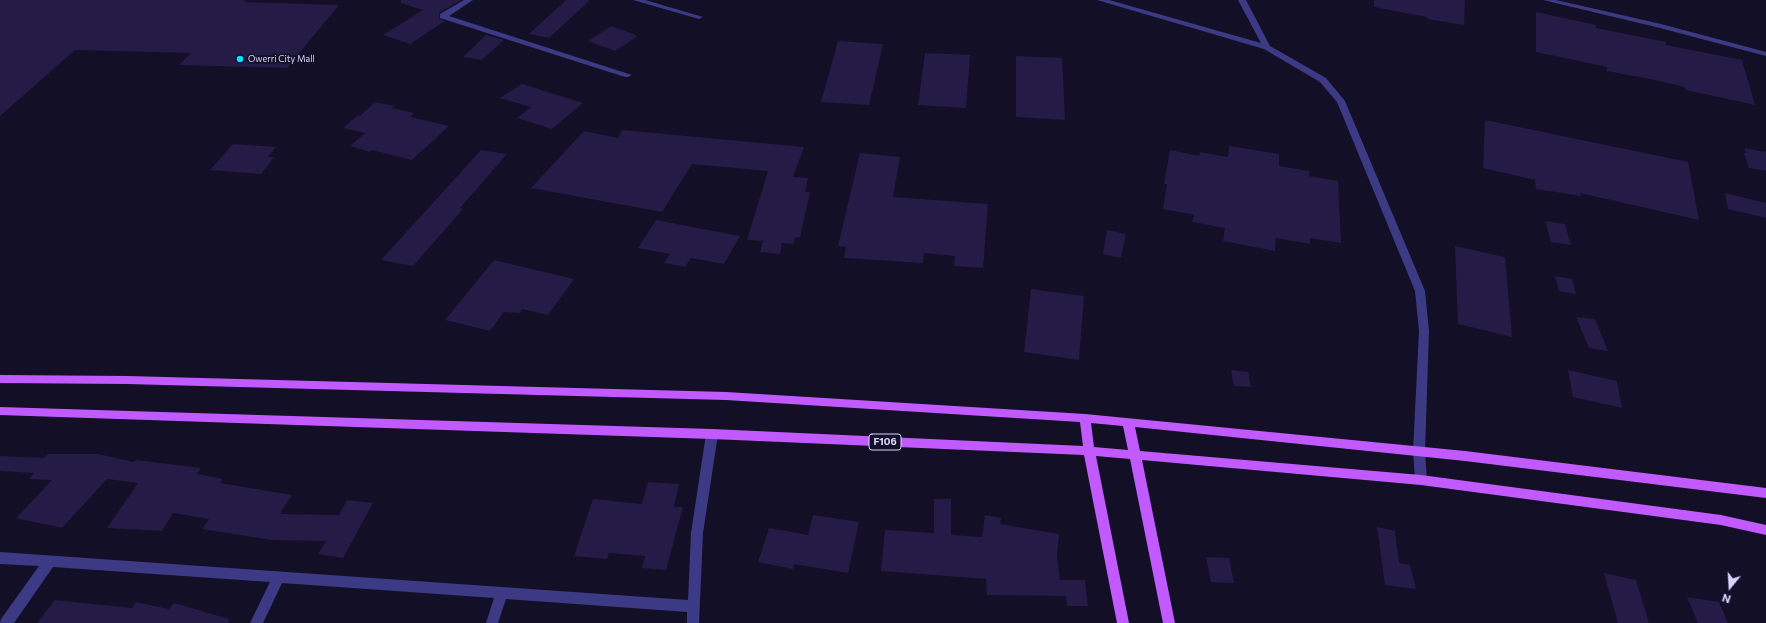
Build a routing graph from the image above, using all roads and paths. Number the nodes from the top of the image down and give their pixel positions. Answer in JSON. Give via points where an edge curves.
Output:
{"nodes":[{"id":1,"x":469,"y":0,"type":"edge"},
{"id":2,"x":637,"y":0,"type":"edge"},
{"id":3,"x":1101,"y":0,"type":"edge"},
{"id":4,"x":1242,"y":0,"type":"edge"},
{"id":5,"x":1547,"y":0,"type":"edge"},
{"id":6,"x":699,"y":17,"type":"dead end"},
{"id":7,"x":1267,"y":47,"type":"junction"},
{"id":8,"x":1766,"y":54,"type":"edge"},
{"id":9,"x":628,"y":75,"type":"dead end"},
{"id":10,"x":0,"y":379,"type":"edge"},
{"id":11,"x":0,"y":411,"type":"edge"},
{"id":12,"x":1086,"y":418,"type":"junction"},
{"id":13,"x":1128,"y":422,"type":"junction"},
{"id":14,"x":712,"y":434,"type":"junction"},
{"id":15,"x":1089,"y":451,"type":"junction"},
{"id":16,"x":1419,"y":452,"type":"junction"},
{"id":17,"x":1134,"y":454,"type":"junction"},
{"id":18,"x":1421,"y":480,"type":"junction"},
{"id":19,"x":1766,"y":494,"type":"edge"},
{"id":20,"x":1766,"y":530,"type":"edge"},
{"id":21,"x":0,"y":558,"type":"edge"},
{"id":22,"x":50,"y":561,"type":"junction"},
{"id":23,"x":280,"y":577,"type":"junction"},
{"id":24,"x":502,"y":593,"type":"junction"},
{"id":25,"x":694,"y":606,"type":"junction"},
{"id":26,"x":6,"y":623,"type":"edge"},
{"id":27,"x":256,"y":623,"type":"edge"},
{"id":28,"x":492,"y":623,"type":"edge"},
{"id":29,"x":693,"y":623,"type":"edge"},
{"id":30,"x":1123,"y":623,"type":"edge"},
{"id":31,"x":1169,"y":623,"type":"edge"}],
"edges":[{"from":1,"to":9,"type":"street","via":[[443,16]]},
{"from":2,"to":6,"type":"street"},
{"from":3,"to":7,"type":"street"},
{"from":4,"to":7,"type":"street"},
{"from":5,"to":8,"type":"street","via":[[1661,26]]},
{"from":7,"to":16,"type":"street","via":[[1323,80],[1341,101],[1420,291],[1424,331]]},
{"from":10,"to":12,"type":"main road","via":[[127,380],[718,396]]},
{"from":11,"to":14,"type":"main road","number":"F106"},
{"from":12,"to":13,"type":"main road"},
{"from":12,"to":15,"type":"main road"},
{"from":13,"to":16,"type":"main road"},
{"from":13,"to":17,"type":"main road"},
{"from":14,"to":15,"type":"main road","number":"F106"},
{"from":14,"to":25,"type":"street","via":[[697,533]]},
{"from":15,"to":17,"type":"main road","number":"F106"},
{"from":15,"to":30,"type":"main road"},
{"from":16,"to":18,"type":"street"},
{"from":16,"to":19,"type":"main road"},
{"from":17,"to":18,"type":"main road","number":"F106"},
{"from":17,"to":31,"type":"main road"},
{"from":18,"to":20,"type":"main road","number":"F106","via":[[1721,520]]},
{"from":21,"to":22,"type":"street"},
{"from":22,"to":23,"type":"street"},
{"from":22,"to":26,"type":"street"},
{"from":23,"to":24,"type":"street"},
{"from":23,"to":27,"type":"street"},
{"from":24,"to":25,"type":"street"},
{"from":24,"to":28,"type":"street"},
{"from":25,"to":29,"type":"street"}]}
